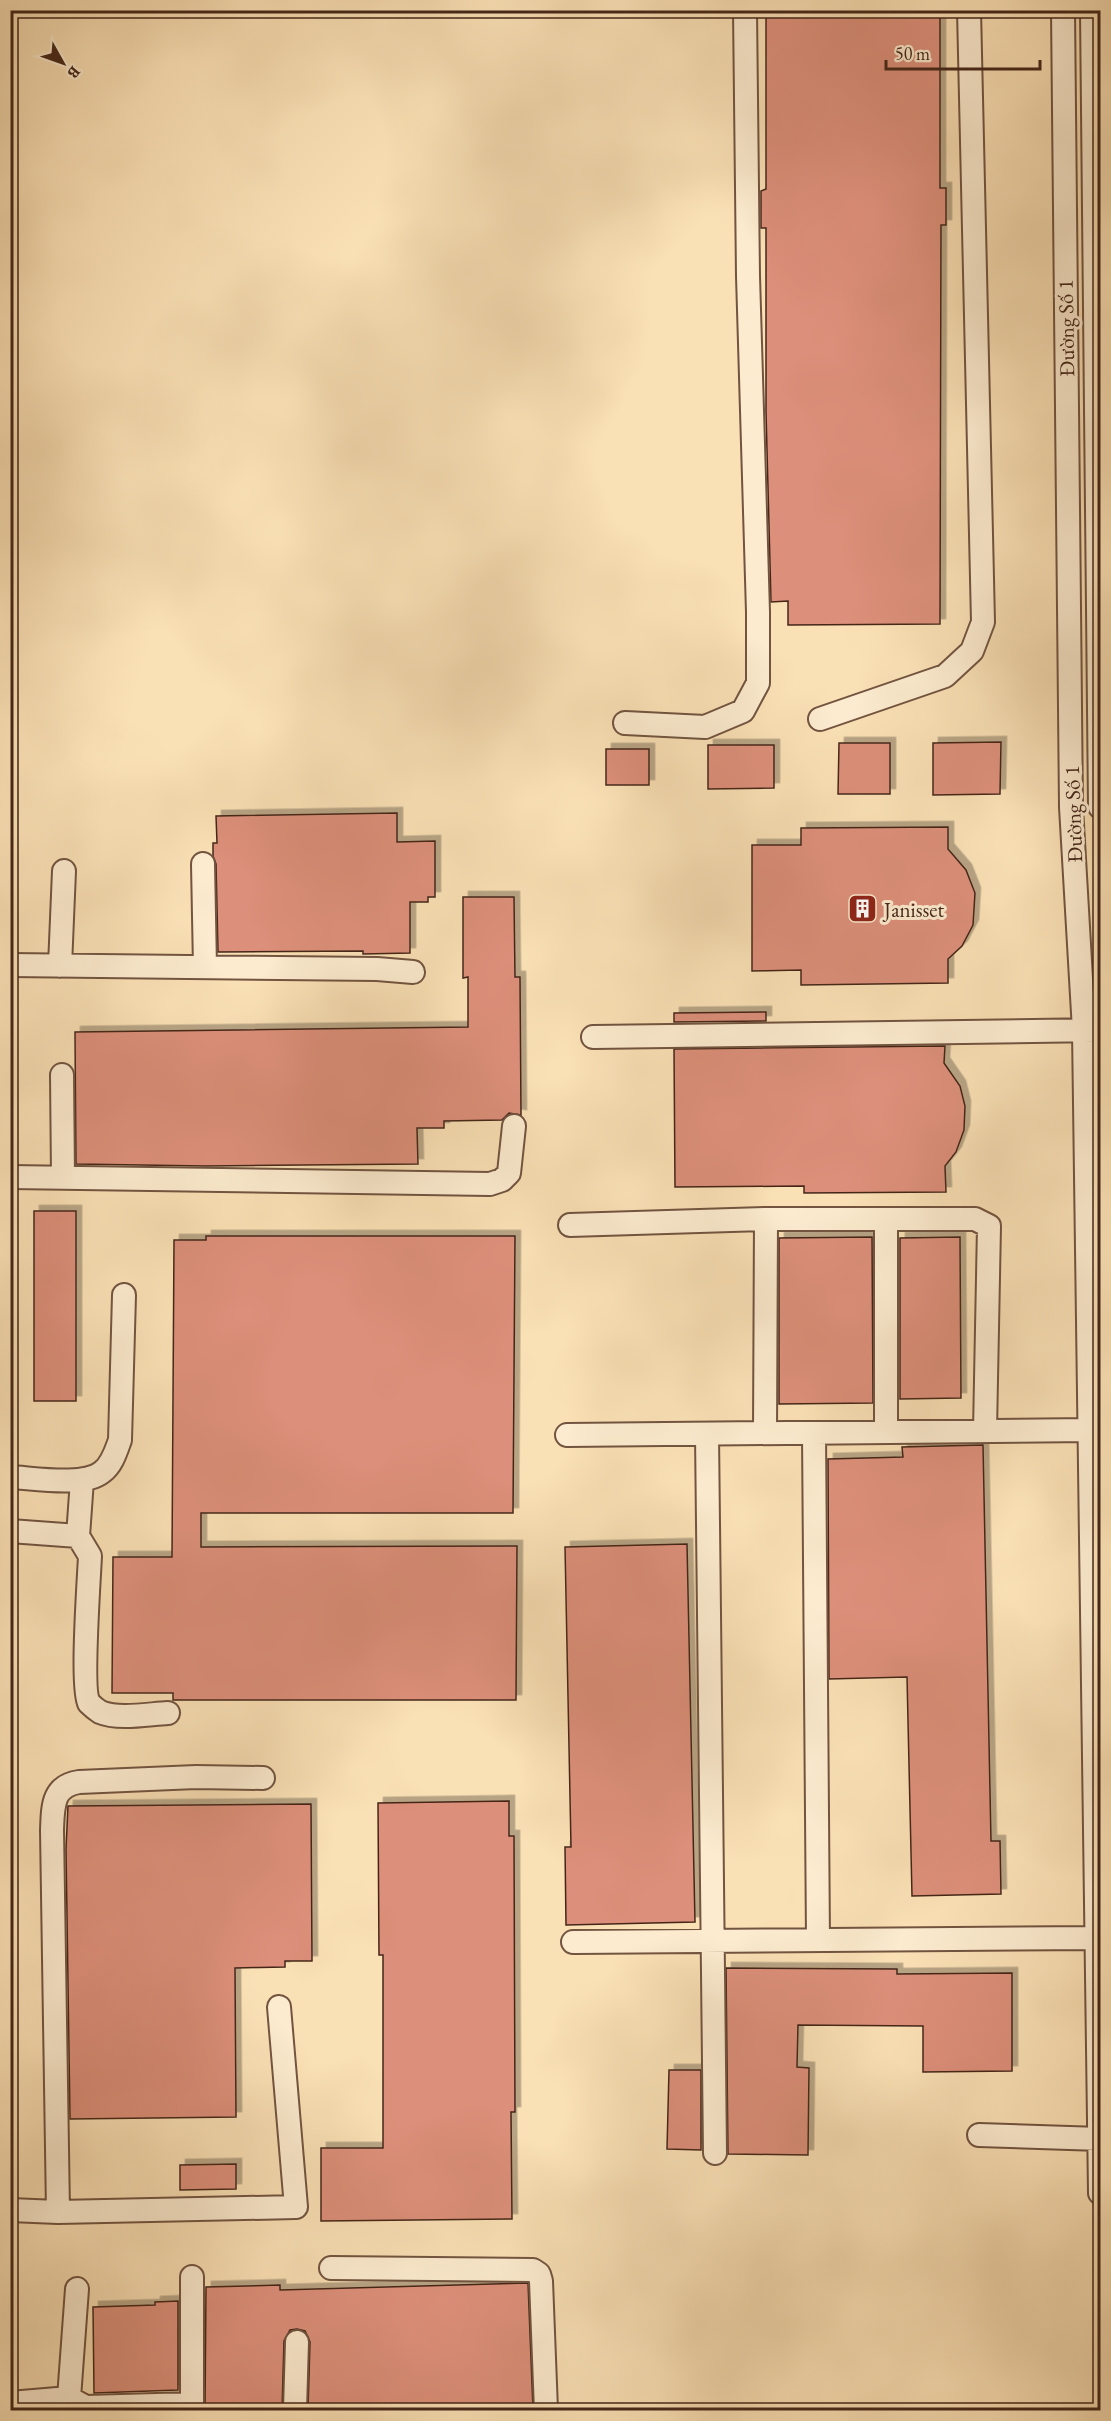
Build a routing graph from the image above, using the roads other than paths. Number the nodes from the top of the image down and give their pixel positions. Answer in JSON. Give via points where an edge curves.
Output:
{"nodes":[{"id":1,"x":745,"y":10,"type":"edge"},
{"id":2,"x":969,"y":10,"type":"edge"},
{"id":3,"x":1063,"y":10,"type":"edge"},
{"id":4,"x":1092,"y":10,"type":"edge"},
{"id":5,"x":1098,"y":244,"type":"edge"},
{"id":6,"x":1100,"y":610,"type":"edge"},
{"id":7,"x":820,"y":719,"type":"dead end"},
{"id":8,"x":625,"y":723,"type":"dead end"},
{"id":9,"x":1101,"y":807,"type":"edge"},
{"id":10,"x":203,"y":864,"type":"dead end"},
{"id":11,"x":64,"y":871,"type":"dead end"},
{"id":12,"x":10,"y":965,"type":"edge"},
{"id":13,"x":60,"y":966,"type":"junction"},
{"id":14,"x":205,"y":967,"type":"junction"},
{"id":15,"x":413,"y":972,"type":"dead end"},
{"id":16,"x":1092,"y":1030,"type":"edge"},
{"id":17,"x":593,"y":1037,"type":"dead end"},
{"id":18,"x":62,"y":1075,"type":"dead end"},
{"id":19,"x":514,"y":1126,"type":"dead end"},
{"id":20,"x":10,"y":1176,"type":"edge"},
{"id":21,"x":63,"y":1177,"type":"junction"},
{"id":22,"x":886,"y":1219,"type":"junction"},
{"id":23,"x":766,"y":1220,"type":"junction"},
{"id":24,"x":570,"y":1225,"type":"dead end"},
{"id":25,"x":124,"y":1295,"type":"dead end"},
{"id":26,"x":1090,"y":1430,"type":"junction"},
{"id":27,"x":985,"y":1431,"type":"junction"},
{"id":28,"x":886,"y":1432,"type":"junction"},
{"id":29,"x":765,"y":1433,"type":"junction"},
{"id":30,"x":814,"y":1433,"type":"junction"},
{"id":31,"x":706,"y":1434,"type":"junction"},
{"id":32,"x":567,"y":1435,"type":"dead end"},
{"id":33,"x":10,"y":1478,"type":"edge"},
{"id":34,"x":82,"y":1480,"type":"junction"},
{"id":35,"x":10,"y":1531,"type":"edge"},
{"id":36,"x":78,"y":1536,"type":"junction"},
{"id":37,"x":168,"y":1713,"type":"dead end"},
{"id":38,"x":263,"y":1778,"type":"dead end"},
{"id":39,"x":1097,"y":1938,"type":"junction"},
{"id":40,"x":818,"y":1940,"type":"junction"},
{"id":41,"x":714,"y":1941,"type":"junction"},
{"id":42,"x":573,"y":1942,"type":"dead end"},
{"id":43,"x":279,"y":2007,"type":"dead end"},
{"id":44,"x":979,"y":2135,"type":"dead end"},
{"id":45,"x":1100,"y":2139,"type":"edge"},
{"id":46,"x":715,"y":2153,"type":"dead end"},
{"id":47,"x":1101,"y":2193,"type":"edge"},
{"id":48,"x":10,"y":2210,"type":"edge"},
{"id":49,"x":58,"y":2211,"type":"junction"},
{"id":50,"x":331,"y":2268,"type":"dead end"},
{"id":51,"x":192,"y":2277,"type":"dead end"},
{"id":52,"x":77,"y":2289,"type":"dead end"},
{"id":53,"x":297,"y":2342,"type":"dead end"},
{"id":54,"x":10,"y":2403,"type":"edge"},
{"id":55,"x":82,"y":2405,"type":"edge"},
{"id":56,"x":192,"y":2407,"type":"edge"},
{"id":57,"x":296,"y":2410,"type":"edge"},
{"id":58,"x":546,"y":2410,"type":"edge"}],
"edges":[{"from":1,"to":8,"type":"street","via":[[758,682],[743,711],[705,727]]},
{"from":2,"to":7,"type":"street","via":[[983,622],[972,651],[945,676]]},
{"from":3,"to":16,"type":"street","name":"Đường Số 1","via":[[1071,807]]},
{"from":4,"to":5,"type":"street","name":"Đường Số 1"},
{"from":5,"to":6,"type":"street","name":"Đường Số 1"},
{"from":6,"to":9,"type":"street","name":"Đường Số 1"},
{"from":10,"to":14,"type":"street"},
{"from":11,"to":13,"type":"street"},
{"from":12,"to":13,"type":"street"},
{"from":13,"to":14,"type":"street"},
{"from":14,"to":15,"type":"street"},
{"from":16,"to":17,"type":"street"},
{"from":16,"to":26,"type":"street","name":"Đường Số 1"},
{"from":18,"to":21,"type":"street"},
{"from":19,"to":21,"type":"street","via":[[509,1173],[490,1184]]},
{"from":20,"to":21,"type":"street"},
{"from":22,"to":23,"type":"street"},
{"from":22,"to":27,"type":"street","via":[[975,1219],[989,1226]]},
{"from":22,"to":28,"type":"street"},
{"from":23,"to":24,"type":"street"},
{"from":23,"to":29,"type":"street"},
{"from":25,"to":34,"type":"street","via":[[120,1440],[102,1473]]},
{"from":26,"to":27,"type":"street"},
{"from":26,"to":39,"type":"street","name":"Đường Số 1"},
{"from":27,"to":28,"type":"street"},
{"from":28,"to":30,"type":"street"},
{"from":29,"to":30,"type":"street"},
{"from":29,"to":31,"type":"street"},
{"from":30,"to":40,"type":"street"},
{"from":31,"to":32,"type":"street"},
{"from":31,"to":41,"type":"street"},
{"from":33,"to":34,"type":"street"},
{"from":34,"to":36,"type":"street"},
{"from":35,"to":36,"type":"street"},
{"from":36,"to":37,"type":"street","via":[[90,1556],[86,1686],[89,1702],[99,1712],[118,1715]]},
{"from":38,"to":49,"type":"street","via":[[79,1782],[66,1784],[58,1791],[52,1809],[52,1830]]},
{"from":39,"to":40,"type":"street"},
{"from":39,"to":45,"type":"street","name":"Đường Số 1"},
{"from":40,"to":41,"type":"street"},
{"from":41,"to":42,"type":"street"},
{"from":41,"to":46,"type":"street"},
{"from":43,"to":49,"type":"street","via":[[296,2207]]},
{"from":44,"to":45,"type":"street"},
{"from":45,"to":47,"type":"street","name":"Đường Số 1"},
{"from":48,"to":49,"type":"street"},
{"from":50,"to":58,"type":"street","via":[[533,2270],[542,2280]]},
{"from":51,"to":56,"type":"street"},
{"from":52,"to":55,"type":"street"},
{"from":53,"to":57,"type":"street"},
{"from":54,"to":55,"type":"street"},
{"from":55,"to":56,"type":"street"}]}
